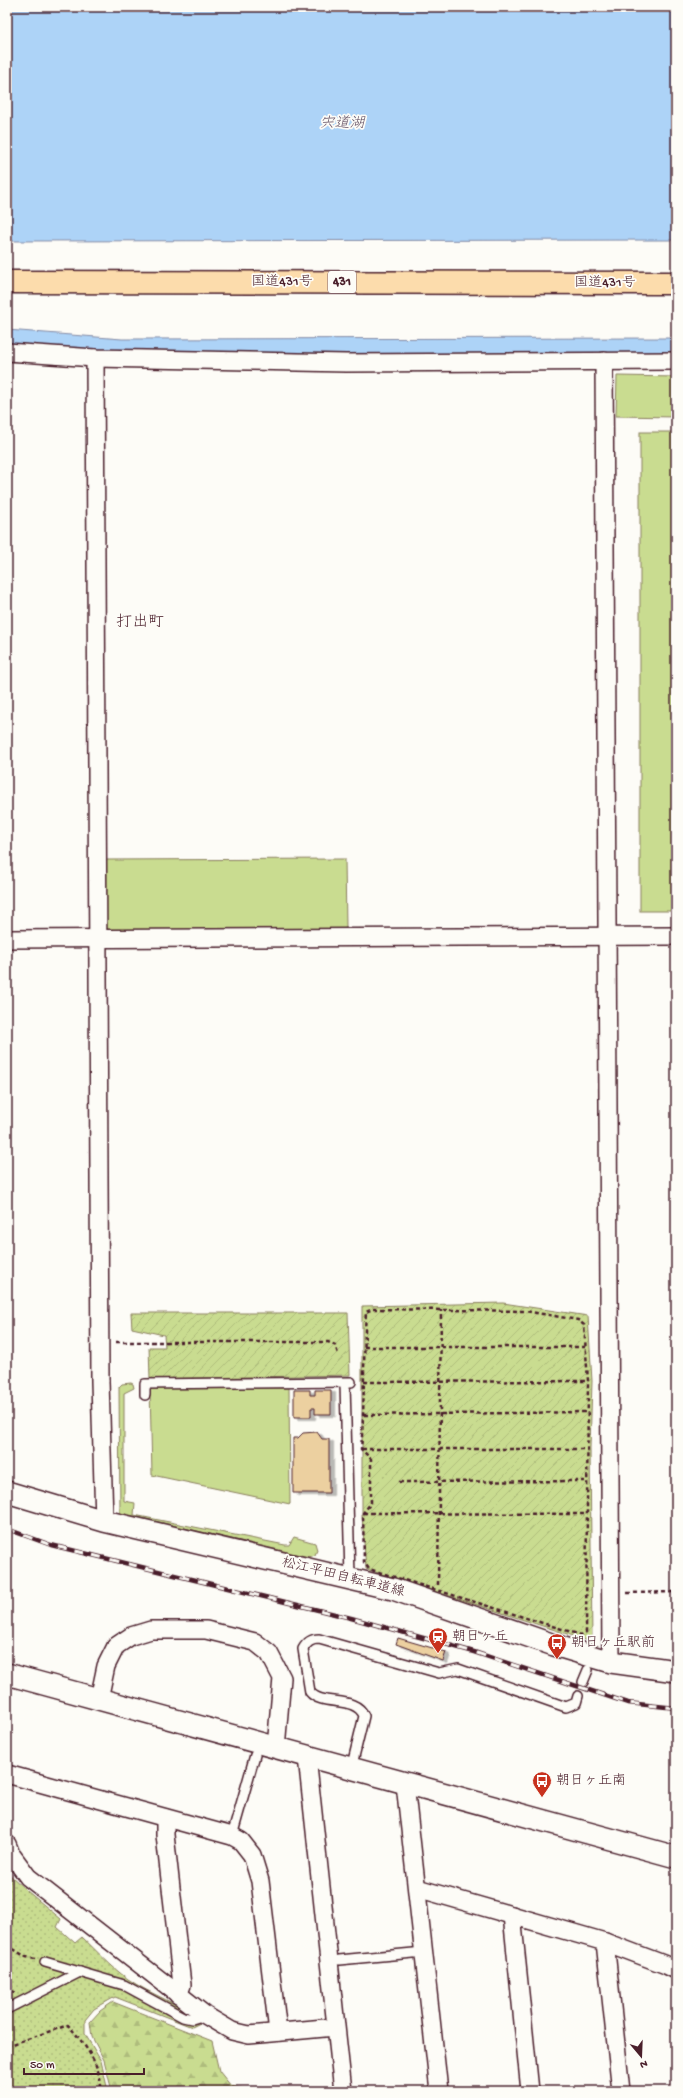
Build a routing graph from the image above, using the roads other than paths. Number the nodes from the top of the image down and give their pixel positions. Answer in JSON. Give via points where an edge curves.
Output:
{"nodes":[{"id":1,"x":7,"y":282,"type":"edge"},
{"id":2,"x":676,"y":283,"type":"edge"},
{"id":3,"x":7,"y":352,"type":"edge"},
{"id":4,"x":95,"y":358,"type":"junction"},
{"id":5,"x":604,"y":361,"type":"junction"},
{"id":6,"x":676,"y":361,"type":"edge"},
{"id":7,"x":676,"y":936,"type":"edge"},
{"id":8,"x":608,"y":937,"type":"junction"},
{"id":9,"x":7,"y":939,"type":"edge"},
{"id":10,"x":98,"y":939,"type":"junction"},
{"id":11,"x":145,"y":1395,"type":"dead end"},
{"id":12,"x":7,"y":1492,"type":"edge"},
{"id":13,"x":104,"y":1521,"type":"junction"},
{"id":14,"x":350,"y":1578,"type":"junction"},
{"id":15,"x":611,"y":1662,"type":"junction"},
{"id":16,"x":588,"y":1670,"type":"dead end"},
{"id":17,"x":676,"y":1671,"type":"edge"},
{"id":18,"x":7,"y":1674,"type":"edge"},
{"id":19,"x":583,"y":1682,"type":"dead end"},
{"id":20,"x":578,"y":1696,"type":"dead end"},
{"id":21,"x":99,"y":1699,"type":"junction"},
{"id":22,"x":276,"y":1748,"type":"junction"},
{"id":23,"x":255,"y":1755,"type":"dead end"},
{"id":24,"x":307,"y":1757,"type":"junction"},
{"id":25,"x":351,"y":1769,"type":"junction"},
{"id":26,"x":7,"y":1774,"type":"edge"},
{"id":27,"x":404,"y":1784,"type":"junction"},
{"id":28,"x":165,"y":1818,"type":"junction"},
{"id":29,"x":232,"y":1836,"type":"junction"},
{"id":30,"x":7,"y":1844,"type":"edge"},
{"id":31,"x":676,"y":1858,"type":"edge"},
{"id":32,"x":417,"y":1888,"type":"junction"},
{"id":33,"x":512,"y":1915,"type":"junction"},
{"id":34,"x":604,"y":1942,"type":"junction"},
{"id":35,"x":424,"y":1952,"type":"junction"},
{"id":36,"x":339,"y":1960,"type":"dead end"},
{"id":37,"x":45,"y":1962,"type":"road end"},
{"id":38,"x":676,"y":1970,"type":"edge"},
{"id":39,"x":80,"y":1972,"type":"junction"},
{"id":40,"x":178,"y":1995,"type":"junction"},
{"id":41,"x":7,"y":2009,"type":"edge"},
{"id":42,"x":205,"y":2015,"type":"junction"},
{"id":43,"x":335,"y":2027,"type":"junction"},
{"id":44,"x":278,"y":2032,"type":"junction"},
{"id":45,"x":343,"y":2091,"type":"edge"},
{"id":46,"x":439,"y":2091,"type":"edge"},
{"id":47,"x":530,"y":2091,"type":"edge"},
{"id":48,"x":621,"y":2091,"type":"edge"}],
"edges":[{"from":1,"to":2,"type":"highway","name":"国道431号","number":"431"},
{"from":3,"to":4,"type":"street"},
{"from":4,"to":5,"type":"street","via":[[346,363]]},
{"from":4,"to":10,"type":"street"},
{"from":5,"to":6,"type":"street"},
{"from":5,"to":8,"type":"street"},
{"from":7,"to":8,"type":"street"},
{"from":8,"to":10,"type":"street"},
{"from":8,"to":15,"type":"street"},
{"from":9,"to":10,"type":"street"},
{"from":10,"to":13,"type":"street","via":[[100,1342]]},
{"from":11,"to":14,"type":"lane","via":[[145,1384],[348,1382],[346,1449]]},
{"from":12,"to":13,"type":"street","name":"松江平田自転車道線"},
{"from":13,"to":14,"type":"street","name":"松江平田自転車道線"},
{"from":14,"to":15,"type":"street","name":"松江平田自転車道線","via":[[393,1589]]},
{"from":15,"to":17,"type":"street","name":"松江平田自転車道線"},
{"from":16,"to":19,"type":"lane"},
{"from":18,"to":21,"type":"street"},
{"from":20,"to":25,"type":"lane","via":[[576,1703],[566,1707],[458,1669],[439,1672],[313,1639],[308,1641],[303,1649],[310,1692],[354,1706],[364,1716]]},
{"from":21,"to":22,"type":"street"},
{"from":21,"to":22,"type":"street","via":[[106,1666],[116,1646],[131,1636],[151,1630],[206,1630],[255,1642],[269,1653],[282,1678]]},
{"from":22,"to":24,"type":"street"},
{"from":23,"to":29,"type":"lane"},
{"from":24,"to":25,"type":"street"},
{"from":24,"to":43,"type":"street"},
{"from":25,"to":27,"type":"street"},
{"from":26,"to":28,"type":"street"},
{"from":27,"to":31,"type":"street"},
{"from":27,"to":32,"type":"street"},
{"from":28,"to":29,"type":"street"},
{"from":28,"to":40,"type":"street","via":[[182,1985]]},
{"from":29,"to":44,"type":"street","via":[[241,1841],[252,1854],[260,1881]]},
{"from":30,"to":40,"type":"street","via":[[28,1877]]},
{"from":32,"to":33,"type":"street"},
{"from":32,"to":35,"type":"street"},
{"from":33,"to":34,"type":"street"},
{"from":33,"to":47,"type":"street"},
{"from":34,"to":38,"type":"street"},
{"from":34,"to":48,"type":"street"},
{"from":35,"to":36,"type":"lane"},
{"from":35,"to":46,"type":"street"},
{"from":37,"to":39,"type":"lane"},
{"from":39,"to":41,"type":"lane"},
{"from":39,"to":42,"type":"lane","via":[[124,1985],[183,2017],[192,2019]]},
{"from":40,"to":42,"type":"street"},
{"from":42,"to":44,"type":"street","via":[[232,2031],[249,2035]]},
{"from":43,"to":44,"type":"street"},
{"from":43,"to":45,"type":"street"}]}
